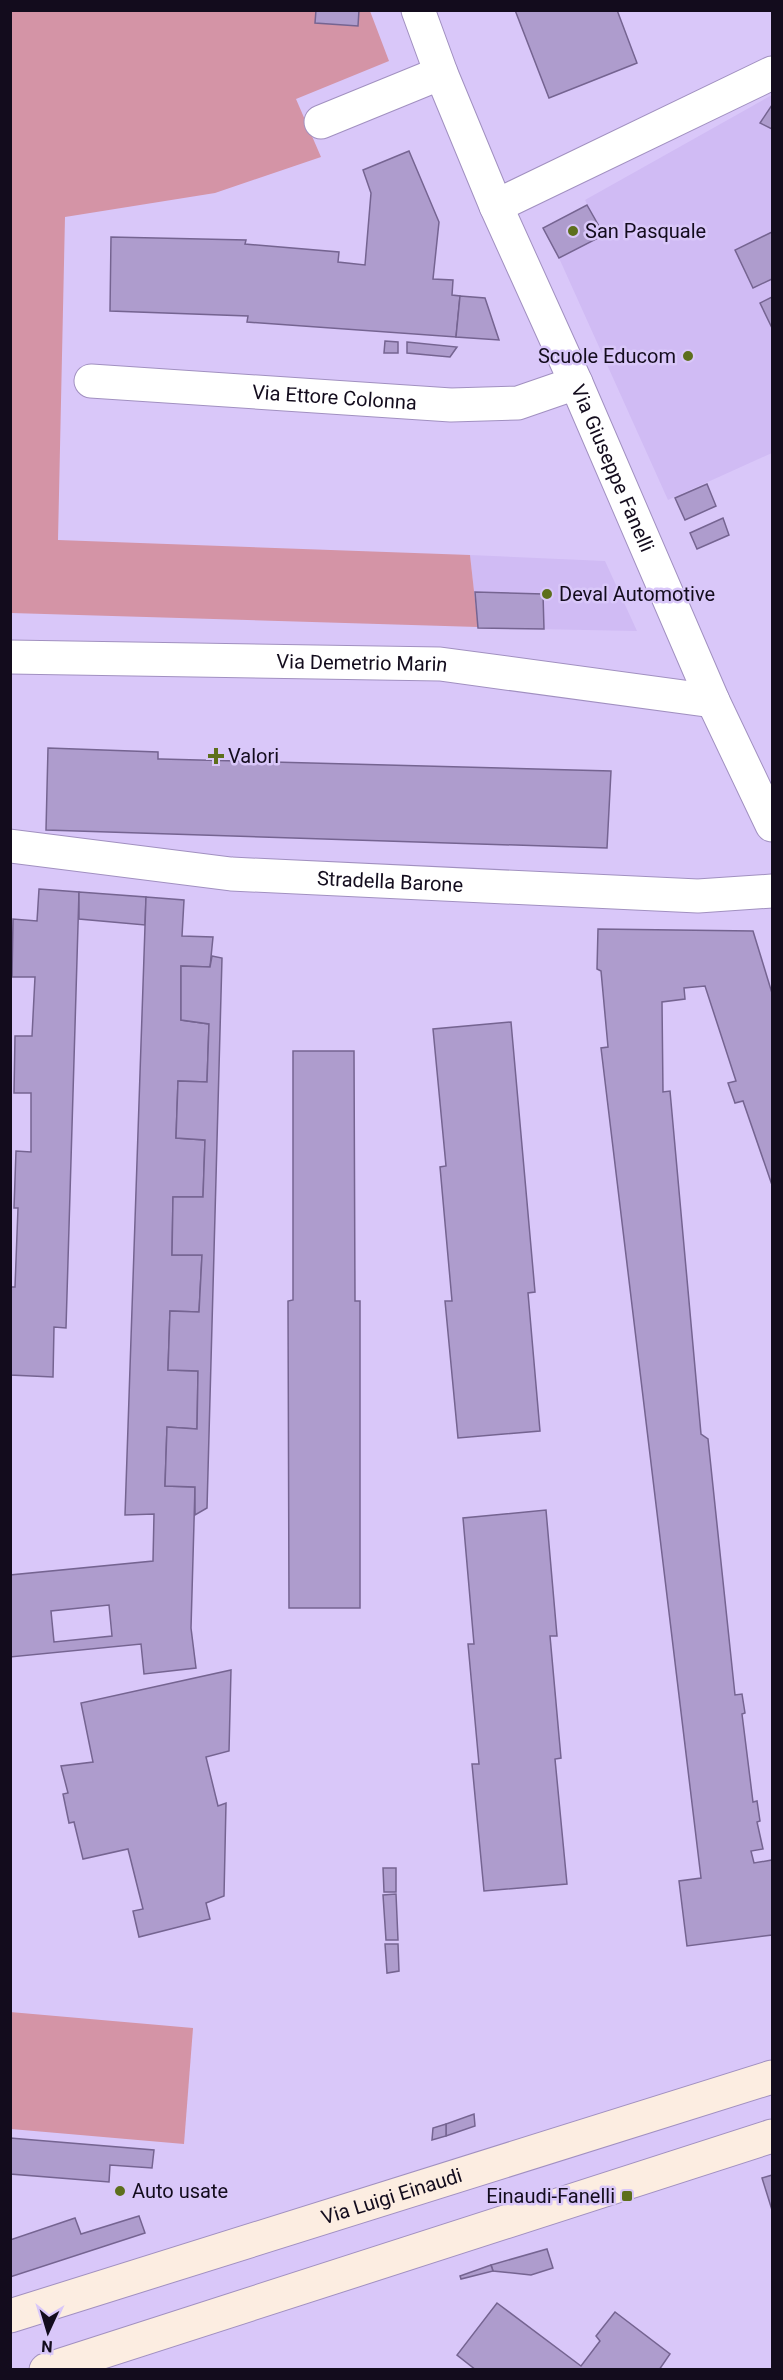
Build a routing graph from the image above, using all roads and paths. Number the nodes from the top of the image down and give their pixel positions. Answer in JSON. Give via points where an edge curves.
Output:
{"nodes":[{"id":1,"x":418,"y":10,"type":"edge"},
{"id":2,"x":441,"y":73,"type":"junction"},
{"id":3,"x":772,"y":73,"type":"edge"},
{"id":4,"x":321,"y":122,"type":"dead end"},
{"id":5,"x":496,"y":206,"type":"junction"},
{"id":6,"x":91,"y":381,"type":"dead end"},
{"id":7,"x":576,"y":383,"type":"junction"},
{"id":8,"x":10,"y":657,"type":"edge"},
{"id":9,"x":713,"y":701,"type":"junction"},
{"id":10,"x":772,"y":825,"type":"edge"},
{"id":11,"x":10,"y":846,"type":"edge"},
{"id":12,"x":772,"y":891,"type":"edge"},
{"id":13,"x":772,"y":2077,"type":"edge"},
{"id":14,"x":772,"y":2136,"type":"edge"},
{"id":15,"x":10,"y":2316,"type":"edge"},
{"id":16,"x":46,"y":2370,"type":"edge"}],
"edges":[{"from":1,"to":2,"type":"street","name":"Via Giuseppe Fanelli"},
{"from":2,"to":4,"type":"street"},
{"from":2,"to":5,"type":"street","name":"Via Giuseppe Fanelli"},
{"from":3,"to":5,"type":"street"},
{"from":5,"to":7,"type":"street","name":"Via Giuseppe Fanelli"},
{"from":6,"to":7,"type":"street","name":"Via Ettore Colonna","via":[[451,405],[518,403]]},
{"from":7,"to":9,"type":"street","name":"Via Giuseppe Fanelli"},
{"from":8,"to":9,"type":"street","name":"Via Demetrio Marin","via":[[440,664]]},
{"from":9,"to":10,"type":"street","name":"Via Giuseppe Fanelli"},
{"from":11,"to":12,"type":"street","name":"Stradella Barone","via":[[231,874],[698,897]]},
{"from":13,"to":15,"type":"main road","name":"Via Luigi Einaudi"},
{"from":14,"to":16,"type":"main road"}]}
